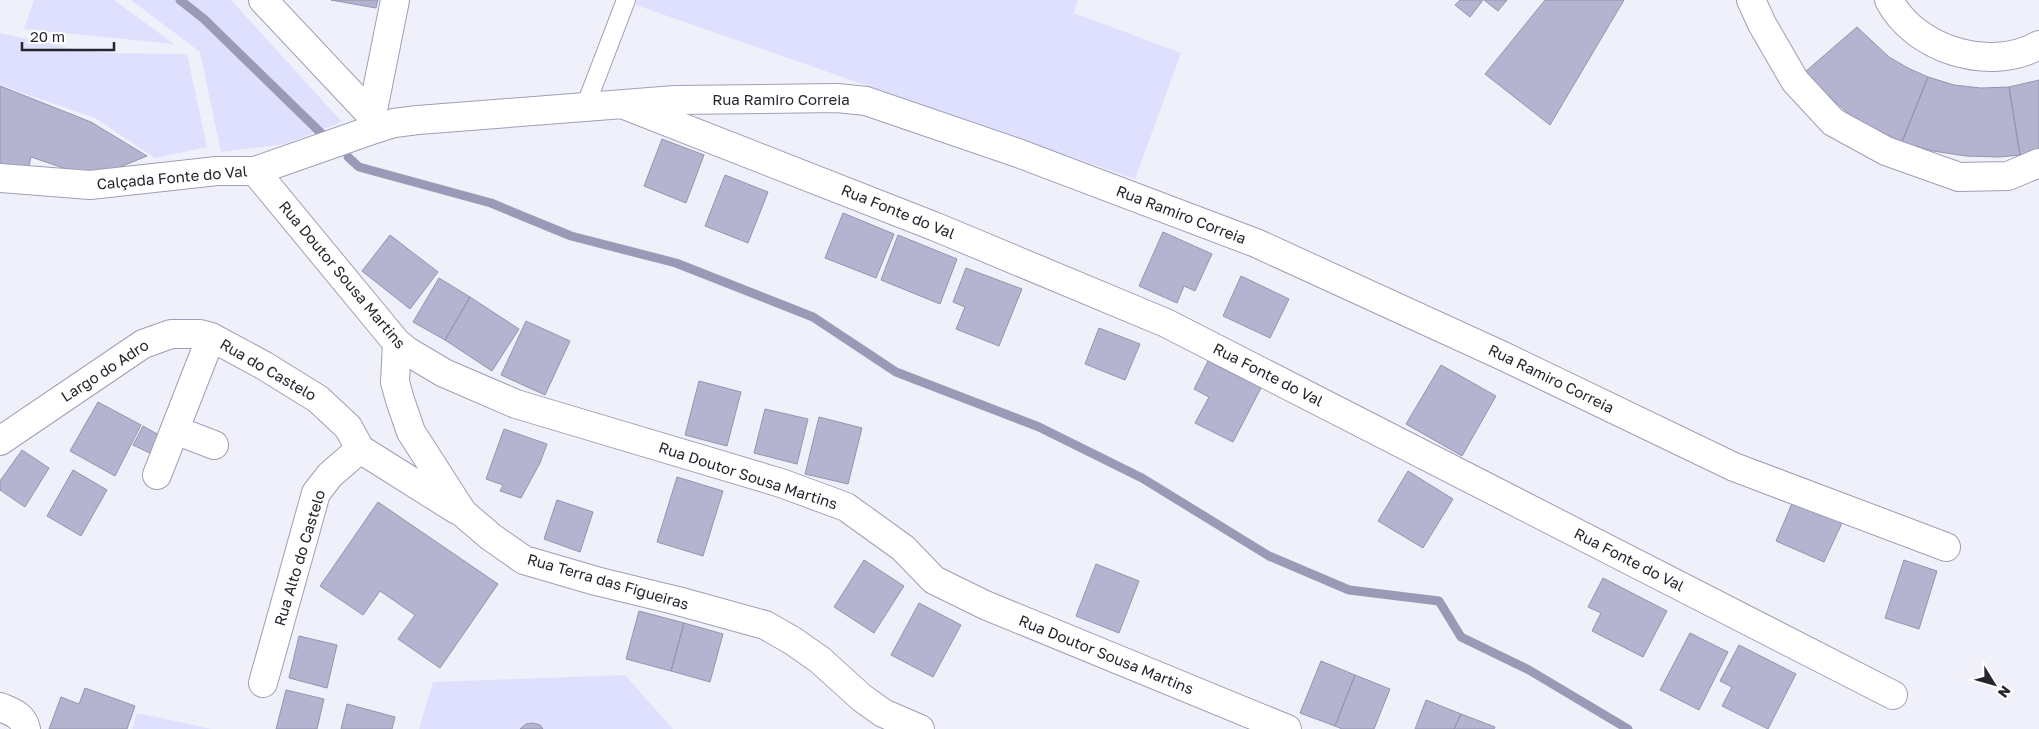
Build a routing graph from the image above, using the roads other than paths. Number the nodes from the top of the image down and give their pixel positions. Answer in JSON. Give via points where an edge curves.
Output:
{"nodes":[{"id":1,"x":264,"y":0,"type":"edge"},
{"id":2,"x":395,"y":0,"type":"edge"},
{"id":3,"x":626,"y":0,"type":"edge"},
{"id":4,"x":1751,"y":0,"type":"edge"},
{"id":5,"x":1889,"y":0,"type":"edge"},
{"id":6,"x":2039,"y":45,"type":"edge"},
{"id":7,"x":621,"y":104,"type":"junction"},
{"id":8,"x":585,"y":107,"type":"junction"},
{"id":9,"x":370,"y":124,"type":"junction"},
{"id":10,"x":2039,"y":163,"type":"edge"},
{"id":11,"x":255,"y":170,"type":"junction"},
{"id":12,"x":0,"y":178,"type":"edge"},
{"id":13,"x":211,"y":337,"type":"junction"},
{"id":14,"x":397,"y":343,"type":"junction"},
{"id":15,"x":175,"y":430,"type":"junction"},
{"id":16,"x":0,"y":441,"type":"edge"},
{"id":17,"x":214,"y":445,"type":"dead end"},
{"id":18,"x":360,"y":449,"type":"junction"},
{"id":19,"x":157,"y":475,"type":"dead end"},
{"id":20,"x":463,"y":513,"type":"junction"},
{"id":21,"x":1946,"y":547,"type":"dead end"},
{"id":22,"x":263,"y":683,"type":"dead end"},
{"id":23,"x":1893,"y":695,"type":"dead end"},
{"id":24,"x":0,"y":707,"type":"edge"},
{"id":25,"x":26,"y":729,"type":"edge"},
{"id":26,"x":920,"y":729,"type":"edge"},
{"id":27,"x":1287,"y":729,"type":"edge"}],
"edges":[{"from":1,"to":9,"type":"street"},
{"from":2,"to":9,"type":"street"},
{"from":3,"to":8,"type":"lane"},
{"from":4,"to":10,"type":"street","via":[[1795,81],[1833,122],[1886,151],[1959,177],[2008,176]]},
{"from":5,"to":6,"type":"street","via":[[1896,14],[1912,30],[1948,49],[1975,55],[2000,55]]},
{"from":7,"to":8,"type":"street","name":"Rua Ramiro Correia"},
{"from":7,"to":21,"type":"street","name":"Rua Ramiro Correia","via":[[837,98],[866,101],[905,113],[1256,243],[1734,467]]},
{"from":7,"to":23,"type":"street","name":"Rua Fonte do Val","via":[[936,227],[1166,323]]},
{"from":8,"to":9,"type":"street","name":"Rua Ramiro Correia"},
{"from":9,"to":11,"type":"street","name":"Calçada Fonte do Val"},
{"from":11,"to":12,"type":"street","name":"Calçada Fonte do Val","via":[[90,185]]},
{"from":11,"to":14,"type":"street","name":"Rua Doutor Sousa Martins"},
{"from":13,"to":15,"type":"street"},
{"from":13,"to":16,"type":"street","name":"Largo do Adro","via":[[181,332],[143,344]]},
{"from":13,"to":18,"type":"street","name":"Rua do Castelo","via":[[318,399],[348,427]]},
{"from":14,"to":20,"type":"street","name":"Rua Terra das Figueiras","via":[[395,382],[412,432]]},
{"from":14,"to":27,"type":"street","name":"Rua Doutor Sousa Martins","via":[[444,373],[516,404],[780,483],[846,507],[903,548],[934,580],[985,605]]},
{"from":15,"to":17,"type":"street"},
{"from":15,"to":19,"type":"street"},
{"from":18,"to":20,"type":"street","name":"Rua do Castelo"},
{"from":18,"to":22,"type":"street","name":"Rua Alto do Castelo","via":[[316,492]]},
{"from":20,"to":26,"type":"street","name":"Rua Terra das Figueiras","via":[[524,560],[765,625],[820,660],[883,713]]},
{"from":24,"to":25,"type":"street","via":[[19,716]]}]}
